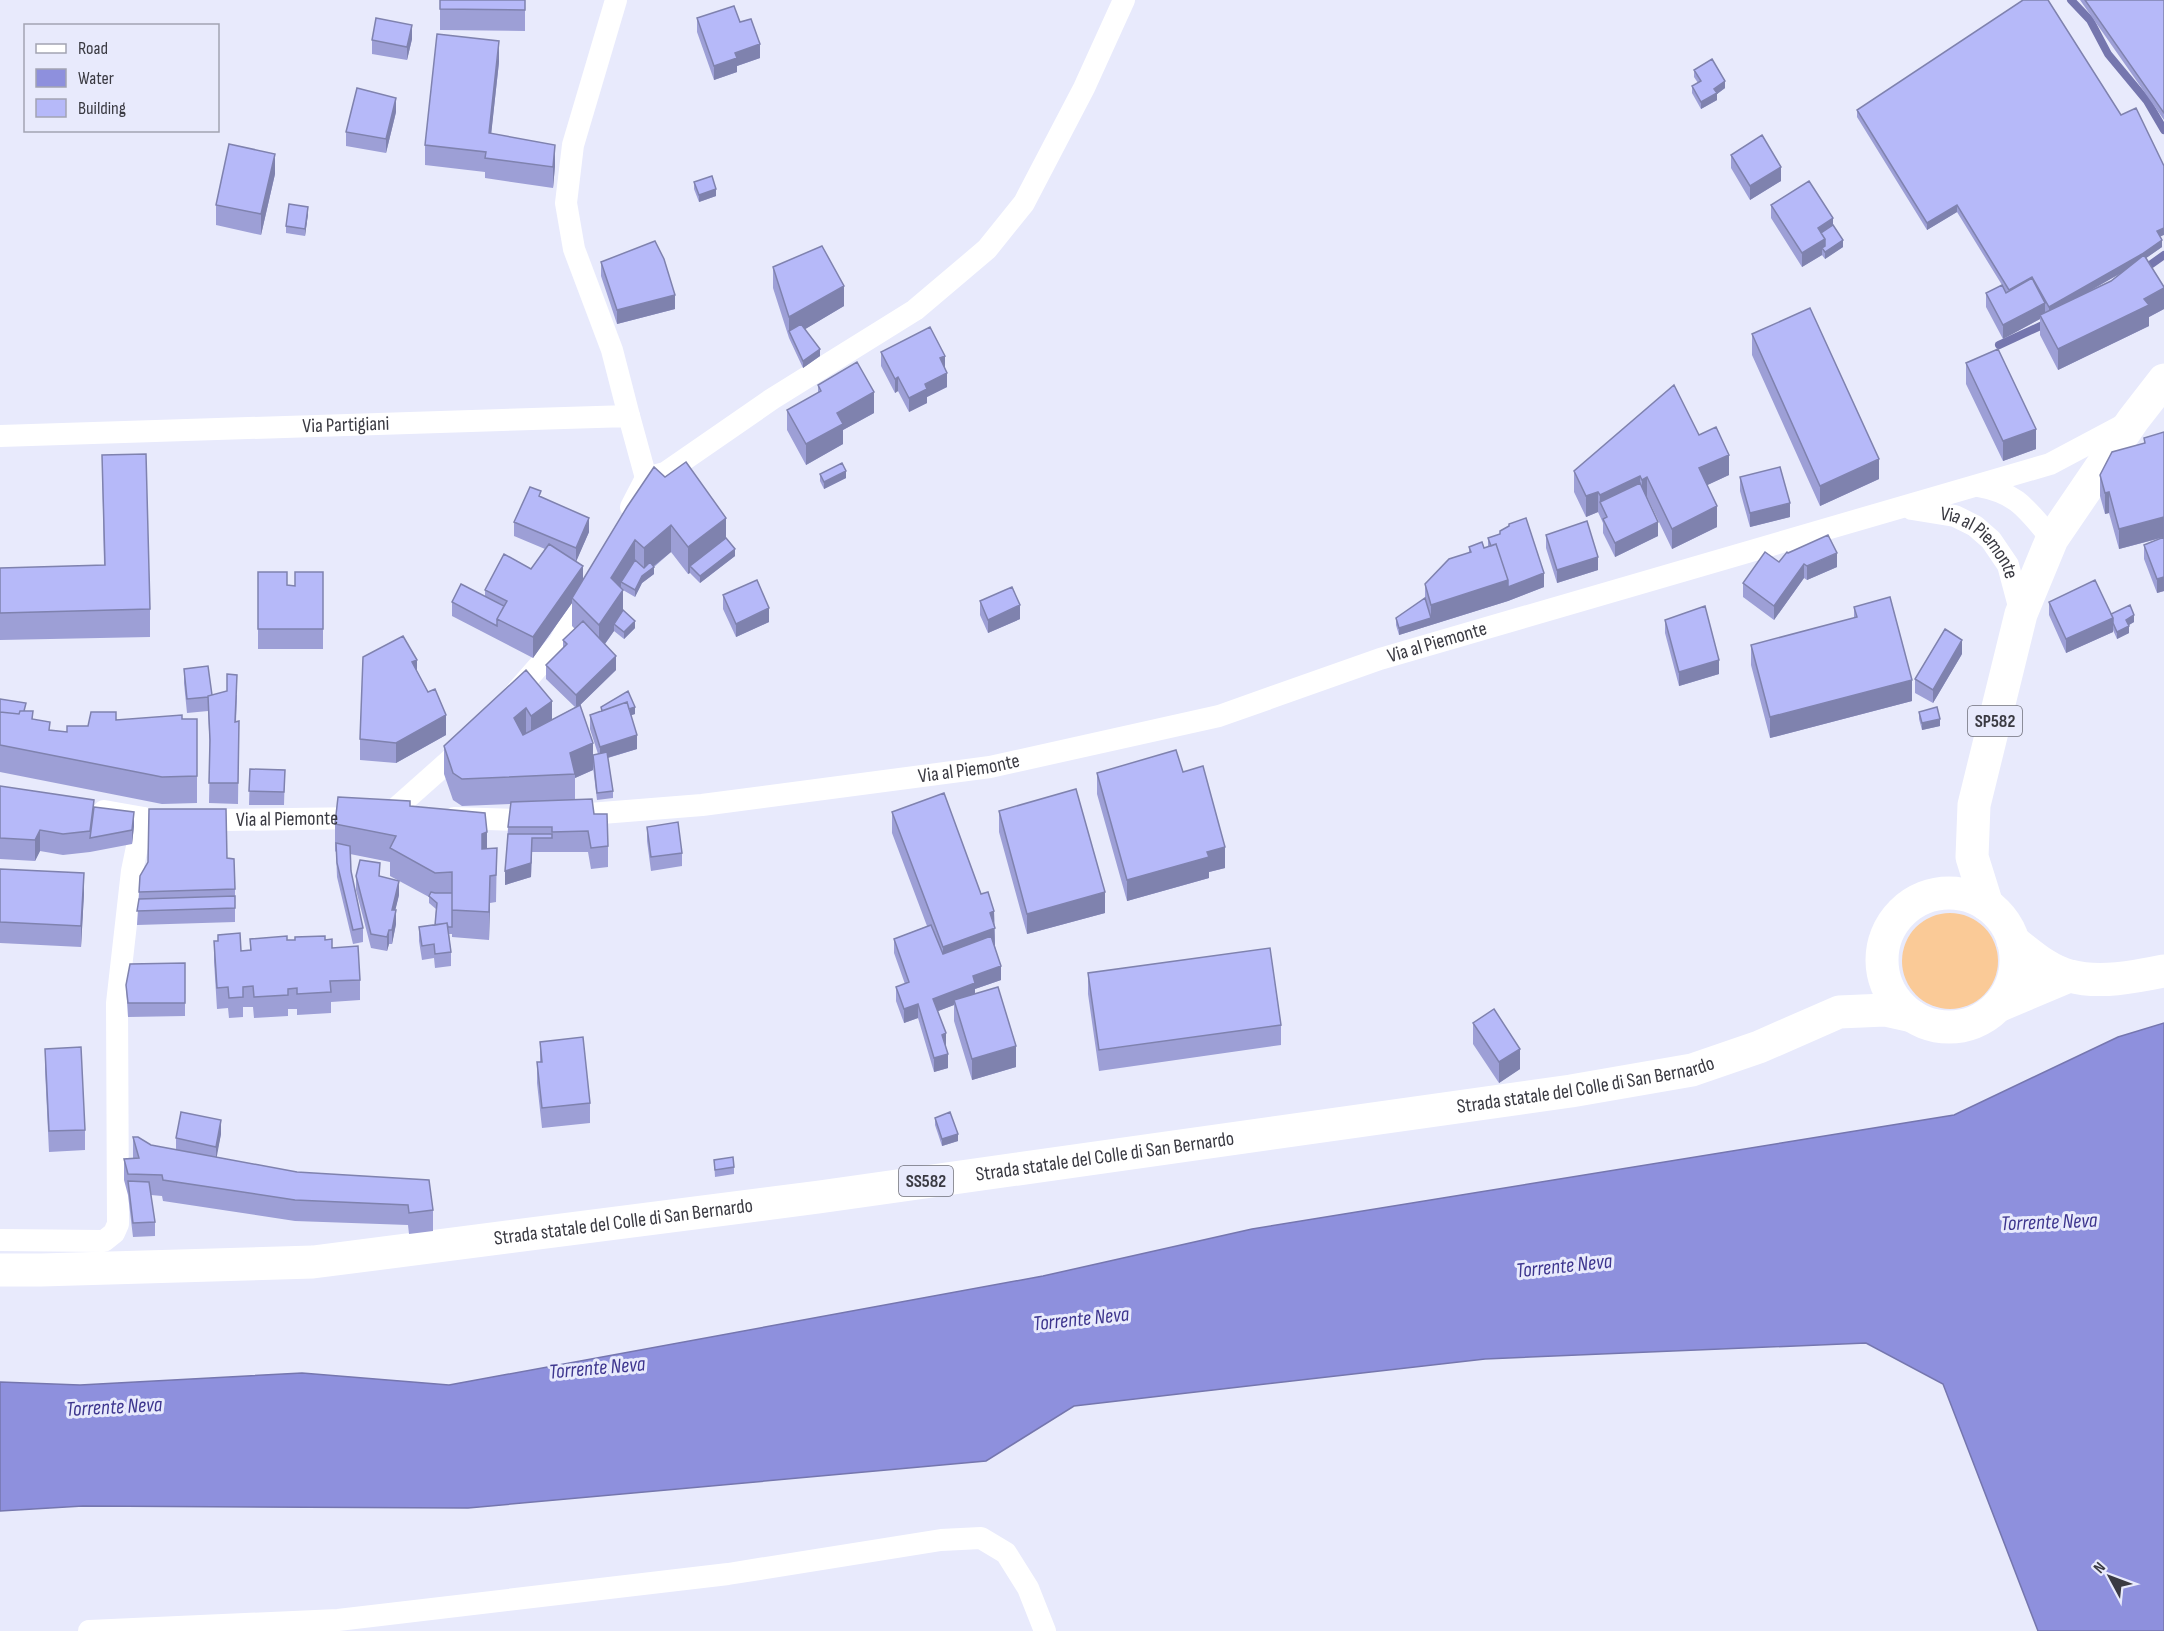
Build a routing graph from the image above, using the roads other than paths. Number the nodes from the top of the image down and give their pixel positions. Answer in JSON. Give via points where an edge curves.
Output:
{"nodes":[{"id":1,"x":616,"y":0,"type":"edge"},
{"id":2,"x":1124,"y":0,"type":"edge"},
{"id":3,"x":2164,"y":380,"type":"edge"},
{"id":4,"x":629,"y":416,"type":"junction"},
{"id":5,"x":2133,"y":420,"type":"junction"},
{"id":6,"x":0,"y":435,"type":"edge"},
{"id":7,"x":646,"y":478,"type":"junction"},
{"id":8,"x":1977,"y":486,"type":"junction"},
{"id":9,"x":1905,"y":508,"type":"junction"},
{"id":10,"x":622,"y":527,"type":"edge"},
{"id":11,"x":2052,"y":539,"type":"junction"},
{"id":12,"x":596,"y":575,"type":"edge"},
{"id":13,"x":2021,"y":614,"type":"junction"},
{"id":14,"x":500,"y":711,"type":"edge"},
{"id":15,"x":485,"y":728,"type":"edge"},
{"id":16,"x":88,"y":808,"type":"edge"},
{"id":17,"x":386,"y":817,"type":"junction"},
{"id":18,"x":143,"y":818,"type":"junction"},
{"id":19,"x":1972,"y":829,"type":"junction"},
{"id":20,"x":1928,"y":897,"type":"junction"},
{"id":21,"x":1988,"y":905,"type":"junction"},
{"id":22,"x":2013,"y":941,"type":"junction"},
{"id":23,"x":1882,"y":958,"type":"junction"},
{"id":24,"x":2164,"y":971,"type":"edge"},
{"id":25,"x":2069,"y":976,"type":"junction"},
{"id":26,"x":1998,"y":1006,"type":"junction"},
{"id":27,"x":1839,"y":1012,"type":"junction"},
{"id":28,"x":1912,"y":1016,"type":"junction"},
{"id":29,"x":0,"y":1240,"type":"edge"},
{"id":30,"x":0,"y":1270,"type":"edge"},
{"id":31,"x":89,"y":1631,"type":"edge"},
{"id":32,"x":1045,"y":1631,"type":"edge"}],
"edges":[{"from":1,"to":4,"type":"street","via":[[573,145],[566,203],[574,249],[612,350]]},
{"from":2,"to":7,"type":"street","via":[[1084,88],[1024,203],[987,249],[915,310],[772,399],[665,473]]},
{"from":3,"to":5,"type":"main road","name":"Via al Piemonte","number":"SP582"},
{"from":4,"to":6,"type":"street","name":"Via Partigiani"},
{"from":4,"to":7,"type":"street"},
{"from":5,"to":8,"type":"street","name":"Via al Piemonte","via":[[2050,464]]},
{"from":5,"to":11,"type":"main road","name":"Via al Piemonte","number":"SP582"},
{"from":7,"to":10,"type":"street"},
{"from":8,"to":9,"type":"street","name":"Via al Piemonte"},
{"from":8,"to":11,"type":"street","via":[[2000,490],[2024,506]]},
{"from":9,"to":13,"type":"street","name":"Via al Piemonte","via":[[1955,516],[1991,540],[2008,565]]},
{"from":9,"to":17,"type":"street","name":"Via al Piemonte","via":[[1380,659],[1220,716],[990,767],[702,805],[514,820]]},
{"from":11,"to":13,"type":"main road","name":"Via al Piemonte","number":"SP582"},
{"from":12,"to":14,"type":"street","via":[[559,643]]},
{"from":13,"to":19,"type":"main road","name":"Via al Piemonte","number":"SP582","via":[[1974,805]]},
{"from":15,"to":17,"type":"street"},
{"from":16,"to":18,"type":"street","name":"Via al Piemonte"},
{"from":17,"to":18,"type":"street","name":"Via al Piemonte","via":[[161,821]]},
{"from":18,"to":29,"type":"street","via":[[132,871],[117,1003],[118,1224],[104,1241]]},
{"from":19,"to":20,"type":"main road","name":"Via al Piemonte","number":"SP582","via":[[1947,877]]},
{"from":19,"to":21,"type":"main road","name":"Via al Piemonte","number":"SP582","via":[[1972,857]]},
{"from":20,"to":21,"type":"main road","via":[[1958,894]]},
{"from":20,"to":23,"type":"main road","via":[[1898,918],[1887,937]]},
{"from":21,"to":22,"type":"main road","via":[[2005,923]]},
{"from":22,"to":25,"type":"main road","via":[[2042,963]]},
{"from":22,"to":26,"type":"main road","via":[[2013,979]]},
{"from":23,"to":27,"type":"main road","name":"Strada statale del Colle di San Bernardo","number":"SS582","via":[[1867,984]]},
{"from":23,"to":28,"type":"main road","via":[[1888,989]]},
{"from":24,"to":25,"type":"main road","via":[[2096,979]]},
{"from":25,"to":26,"type":"main road"},
{"from":26,"to":28,"type":"main road","via":[[1979,1020],[1957,1027],[1934,1026]]},
{"from":27,"to":28,"type":"main road","name":"Strada statale del Colle di San Bernardo","number":"SS582","via":[[1885,1010]]},
{"from":27,"to":30,"type":"main road","name":"Strada statale del Colle di San Bernardo","number":"SS582","via":[[1726,1059],[1637,1080],[819,1197],[314,1262]]},
{"from":31,"to":32,"type":"street","via":[[338,1620],[728,1574],[941,1540],[981,1538],[1006,1553],[1028,1588]]}]}
